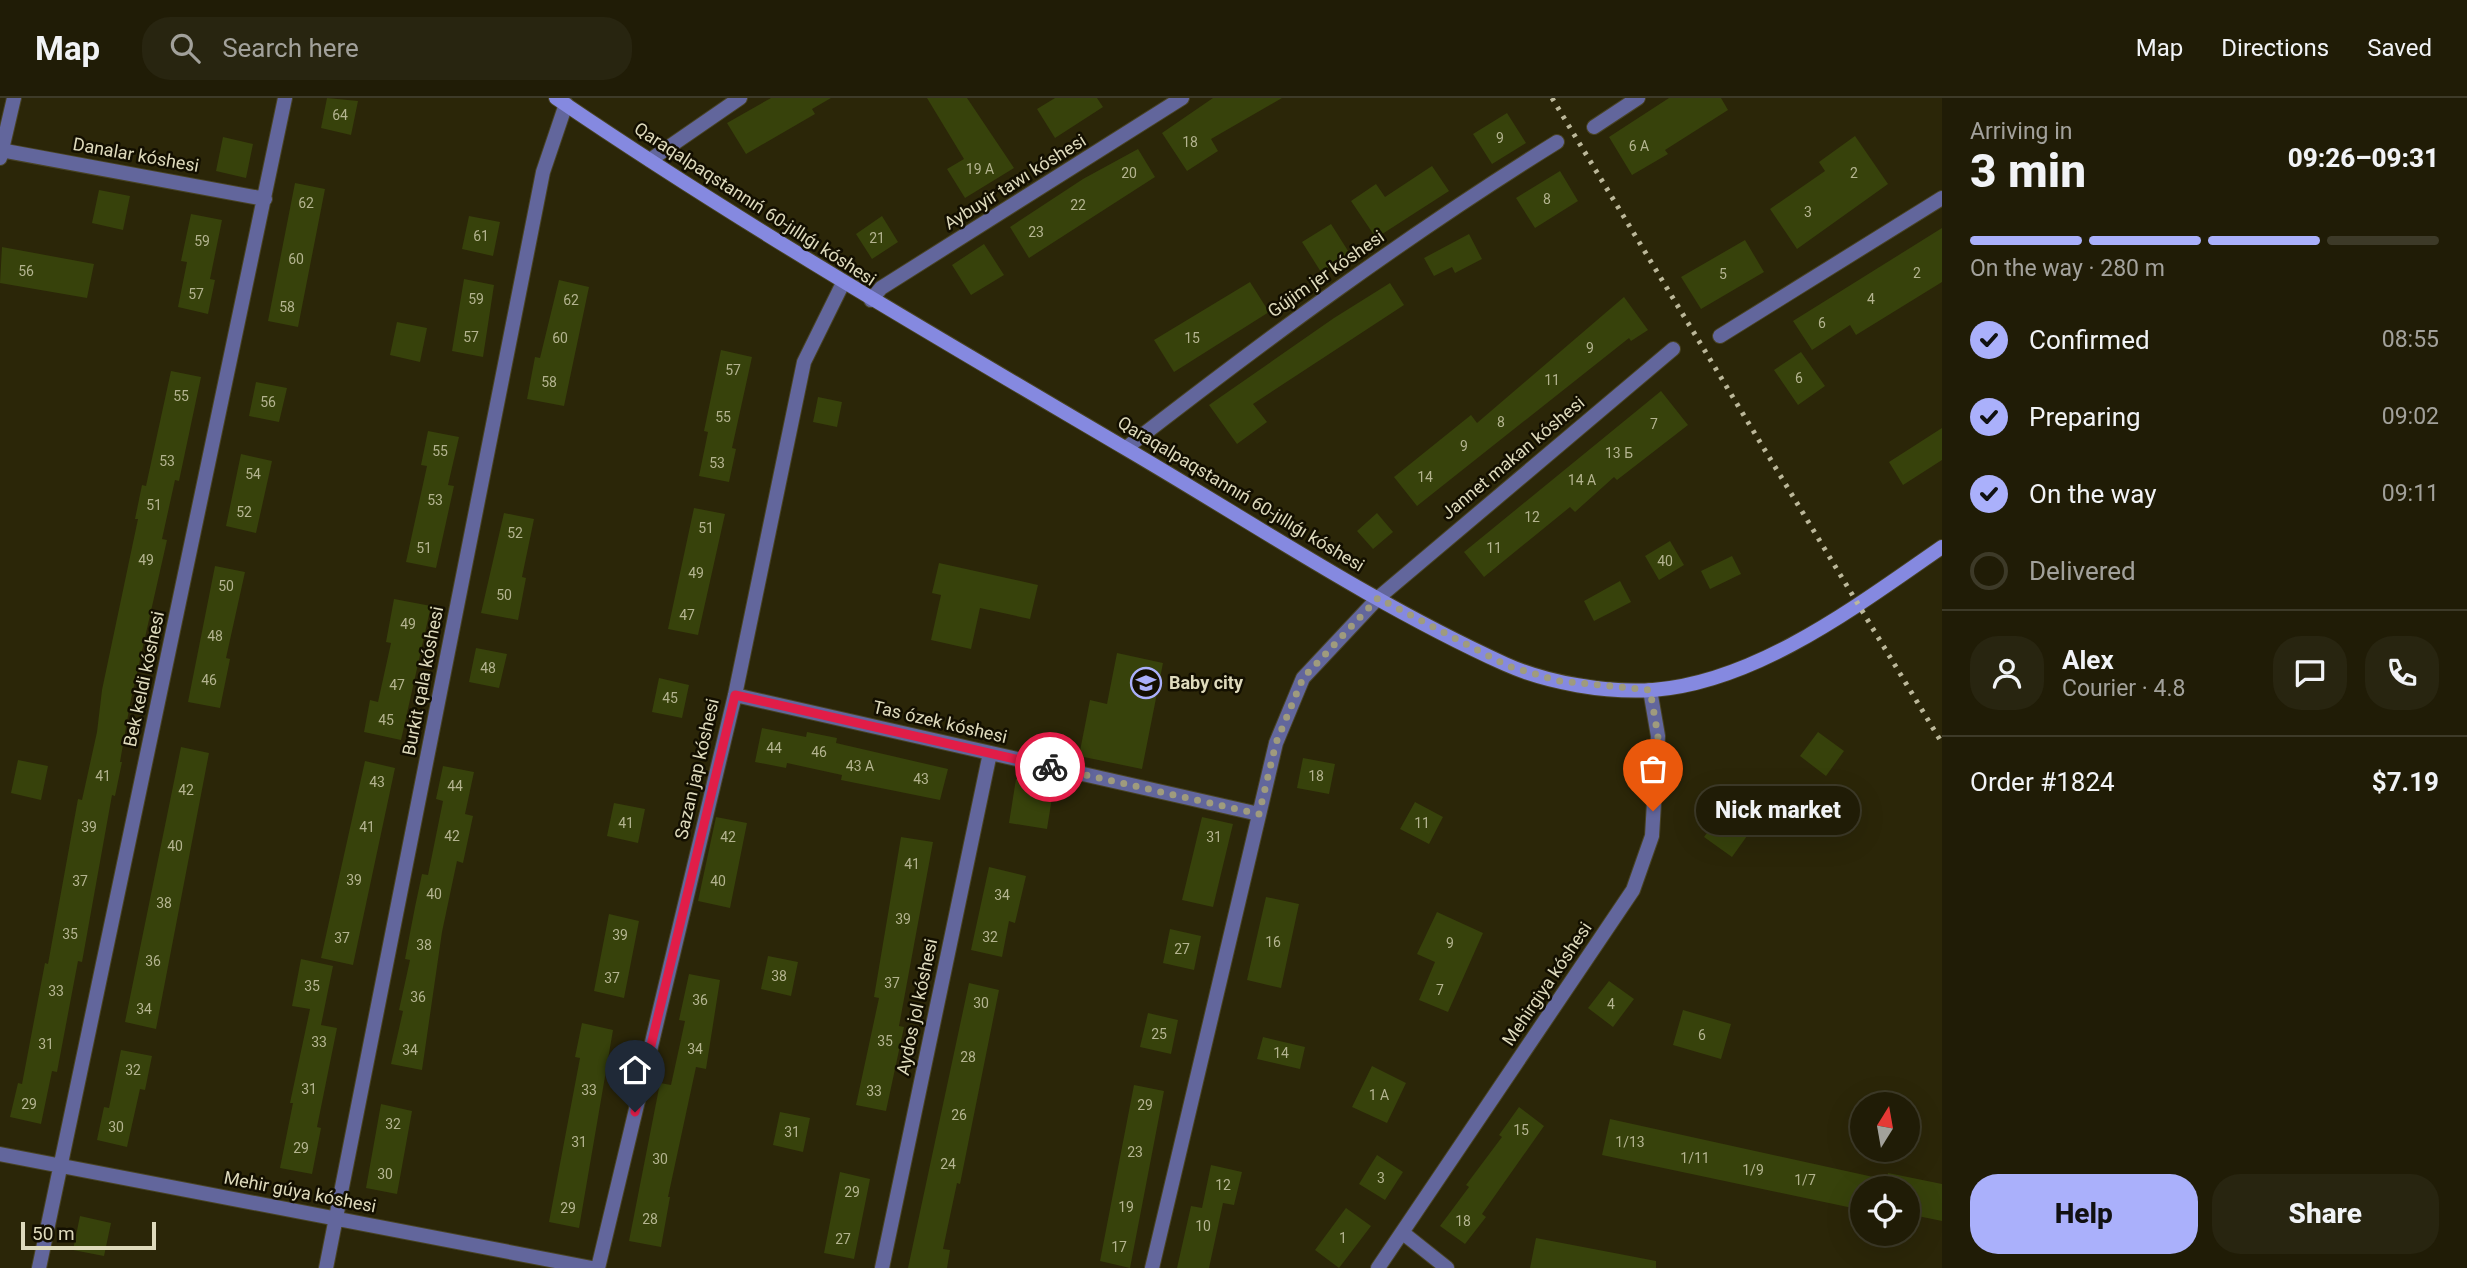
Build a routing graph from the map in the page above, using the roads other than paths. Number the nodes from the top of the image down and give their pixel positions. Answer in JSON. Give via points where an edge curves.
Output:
{"nodes":[{"id":1,"x":14,"y":98,"type":"edge"},
{"id":2,"x":285,"y":98,"type":"edge"},
{"id":3,"x":740,"y":98,"type":"edge"},
{"id":4,"x":1182,"y":98,"type":"edge"},
{"id":5,"x":1638,"y":98,"type":"edge"},
{"id":6,"x":561,"y":101,"type":"edge"},
{"id":7,"x":1594,"y":127,"type":"dead end"},
{"id":8,"x":1557,"y":142,"type":"dead end"},
{"id":9,"x":1,"y":153,"type":"edge"},
{"id":10,"x":650,"y":160,"type":"junction"},
{"id":11,"x":1942,"y":198,"type":"edge"},
{"id":12,"x":265,"y":199,"type":"junction"},
{"id":13,"x":843,"y":283,"type":"junction"},
{"id":14,"x":871,"y":300,"type":"junction"},
{"id":15,"x":1720,"y":336,"type":"dead end"},
{"id":16,"x":1673,"y":349,"type":"dead end"},
{"id":17,"x":1126,"y":448,"type":"junction"},
{"id":18,"x":1942,"y":547,"type":"edge"},
{"id":19,"x":1378,"y":598,"type":"junction"},
{"id":20,"x":1650,"y":690,"type":"junction"},
{"id":21,"x":735,"y":695,"type":"junction"},
{"id":22,"x":990,"y":753,"type":"junction"},
{"id":23,"x":1259,"y":814,"type":"junction"},
{"id":24,"x":0,"y":1154,"type":"edge"},
{"id":25,"x":60,"y":1167,"type":"junction"},
{"id":26,"x":336,"y":1218,"type":"junction"},
{"id":27,"x":1403,"y":1233,"type":"junction"},
{"id":28,"x":39,"y":1268,"type":"edge"},
{"id":29,"x":326,"y":1268,"type":"edge"},
{"id":30,"x":592,"y":1268,"type":"edge"},
{"id":31,"x":598,"y":1268,"type":"edge"},
{"id":32,"x":882,"y":1268,"type":"edge"},
{"id":33,"x":1152,"y":1268,"type":"edge"},
{"id":34,"x":1378,"y":1268,"type":"edge"},
{"id":35,"x":1447,"y":1268,"type":"edge"}],
"edges":[{"from":1,"to":9,"type":"street"},
{"from":2,"to":12,"type":"street","name":"Bek keldi kóshesi"},
{"from":3,"to":10,"type":"street"},
{"from":4,"to":14,"type":"street","name":"Aybuyir tawı kóshesi","via":[[881,288]]},
{"from":5,"to":7,"type":"street"},
{"from":6,"to":10,"type":"street","name":"Qaraqalpaqstannıń 60-jıllıǵı kóshesi"},
{"from":6,"to":26,"type":"street","name":"Burkit qala kóshesi","via":[[543,172]]},
{"from":8,"to":17,"type":"street","name":"Gújim jer kóshesi","via":[[1285,325]]},
{"from":9,"to":12,"type":"street","name":"Danalar kóshesi"},
{"from":10,"to":13,"type":"street","name":"Qaraqalpaqstannıń 60-jıllıǵı kóshesi"},
{"from":11,"to":15,"type":"street"},
{"from":12,"to":25,"type":"street","name":"Bek keldi kóshesi"},
{"from":13,"to":14,"type":"street","name":"Qaraqalpaqstannıń 60-jıllıǵı kóshesi"},
{"from":13,"to":21,"type":"street","name":"Sazan jap kóshesi","via":[[804,362]]},
{"from":14,"to":17,"type":"street","name":"Qaraqalpaqstannıń 60-jıllıǵı kóshesi"},
{"from":16,"to":19,"type":"street","name":"Jannet makan kóshesi"},
{"from":17,"to":19,"type":"street","name":"Qaraqalpaqstannıń 60-jıllıǵı kóshesi"},
{"from":18,"to":20,"type":"street","name":"Qaraqalpaqstannıń 60-jıllıǵı kóshesi","via":[[1760,660],[1692,684]]},
{"from":19,"to":20,"type":"street","name":"Qaraqalpaqstannıń 60-jıllıǵı kóshesi","via":[[1508,666],[1559,681]]},
{"from":19,"to":23,"type":"street","via":[[1303,678],[1276,743]]},
{"from":20,"to":27,"type":"street","name":"Mehirgiya kóshesi","via":[[1658,736],[1652,836],[1633,890]]},
{"from":21,"to":22,"type":"street","name":"Tas ózek kóshesi"},
{"from":21,"to":31,"type":"street","name":"Sazan jap kóshesi"},
{"from":22,"to":23,"type":"street","name":"Tas ózek kóshesi"},
{"from":22,"to":32,"type":"street","name":"Aydos jol kóshesi"},
{"from":23,"to":33,"type":"street"},
{"from":24,"to":25,"type":"street","name":"Mehir gúyа kóshesi"},
{"from":25,"to":26,"type":"street","name":"Mehir gúyа kóshesi"},
{"from":25,"to":28,"type":"street","name":"Bek keldi kóshesi"},
{"from":26,"to":29,"type":"street","name":"Burkit qala kóshesi"},
{"from":26,"to":30,"type":"street","name":"Mehir gúyа kóshesi"},
{"from":27,"to":34,"type":"street","name":"Mehirgiya kóshesi"},
{"from":27,"to":35,"type":"street"}]}
